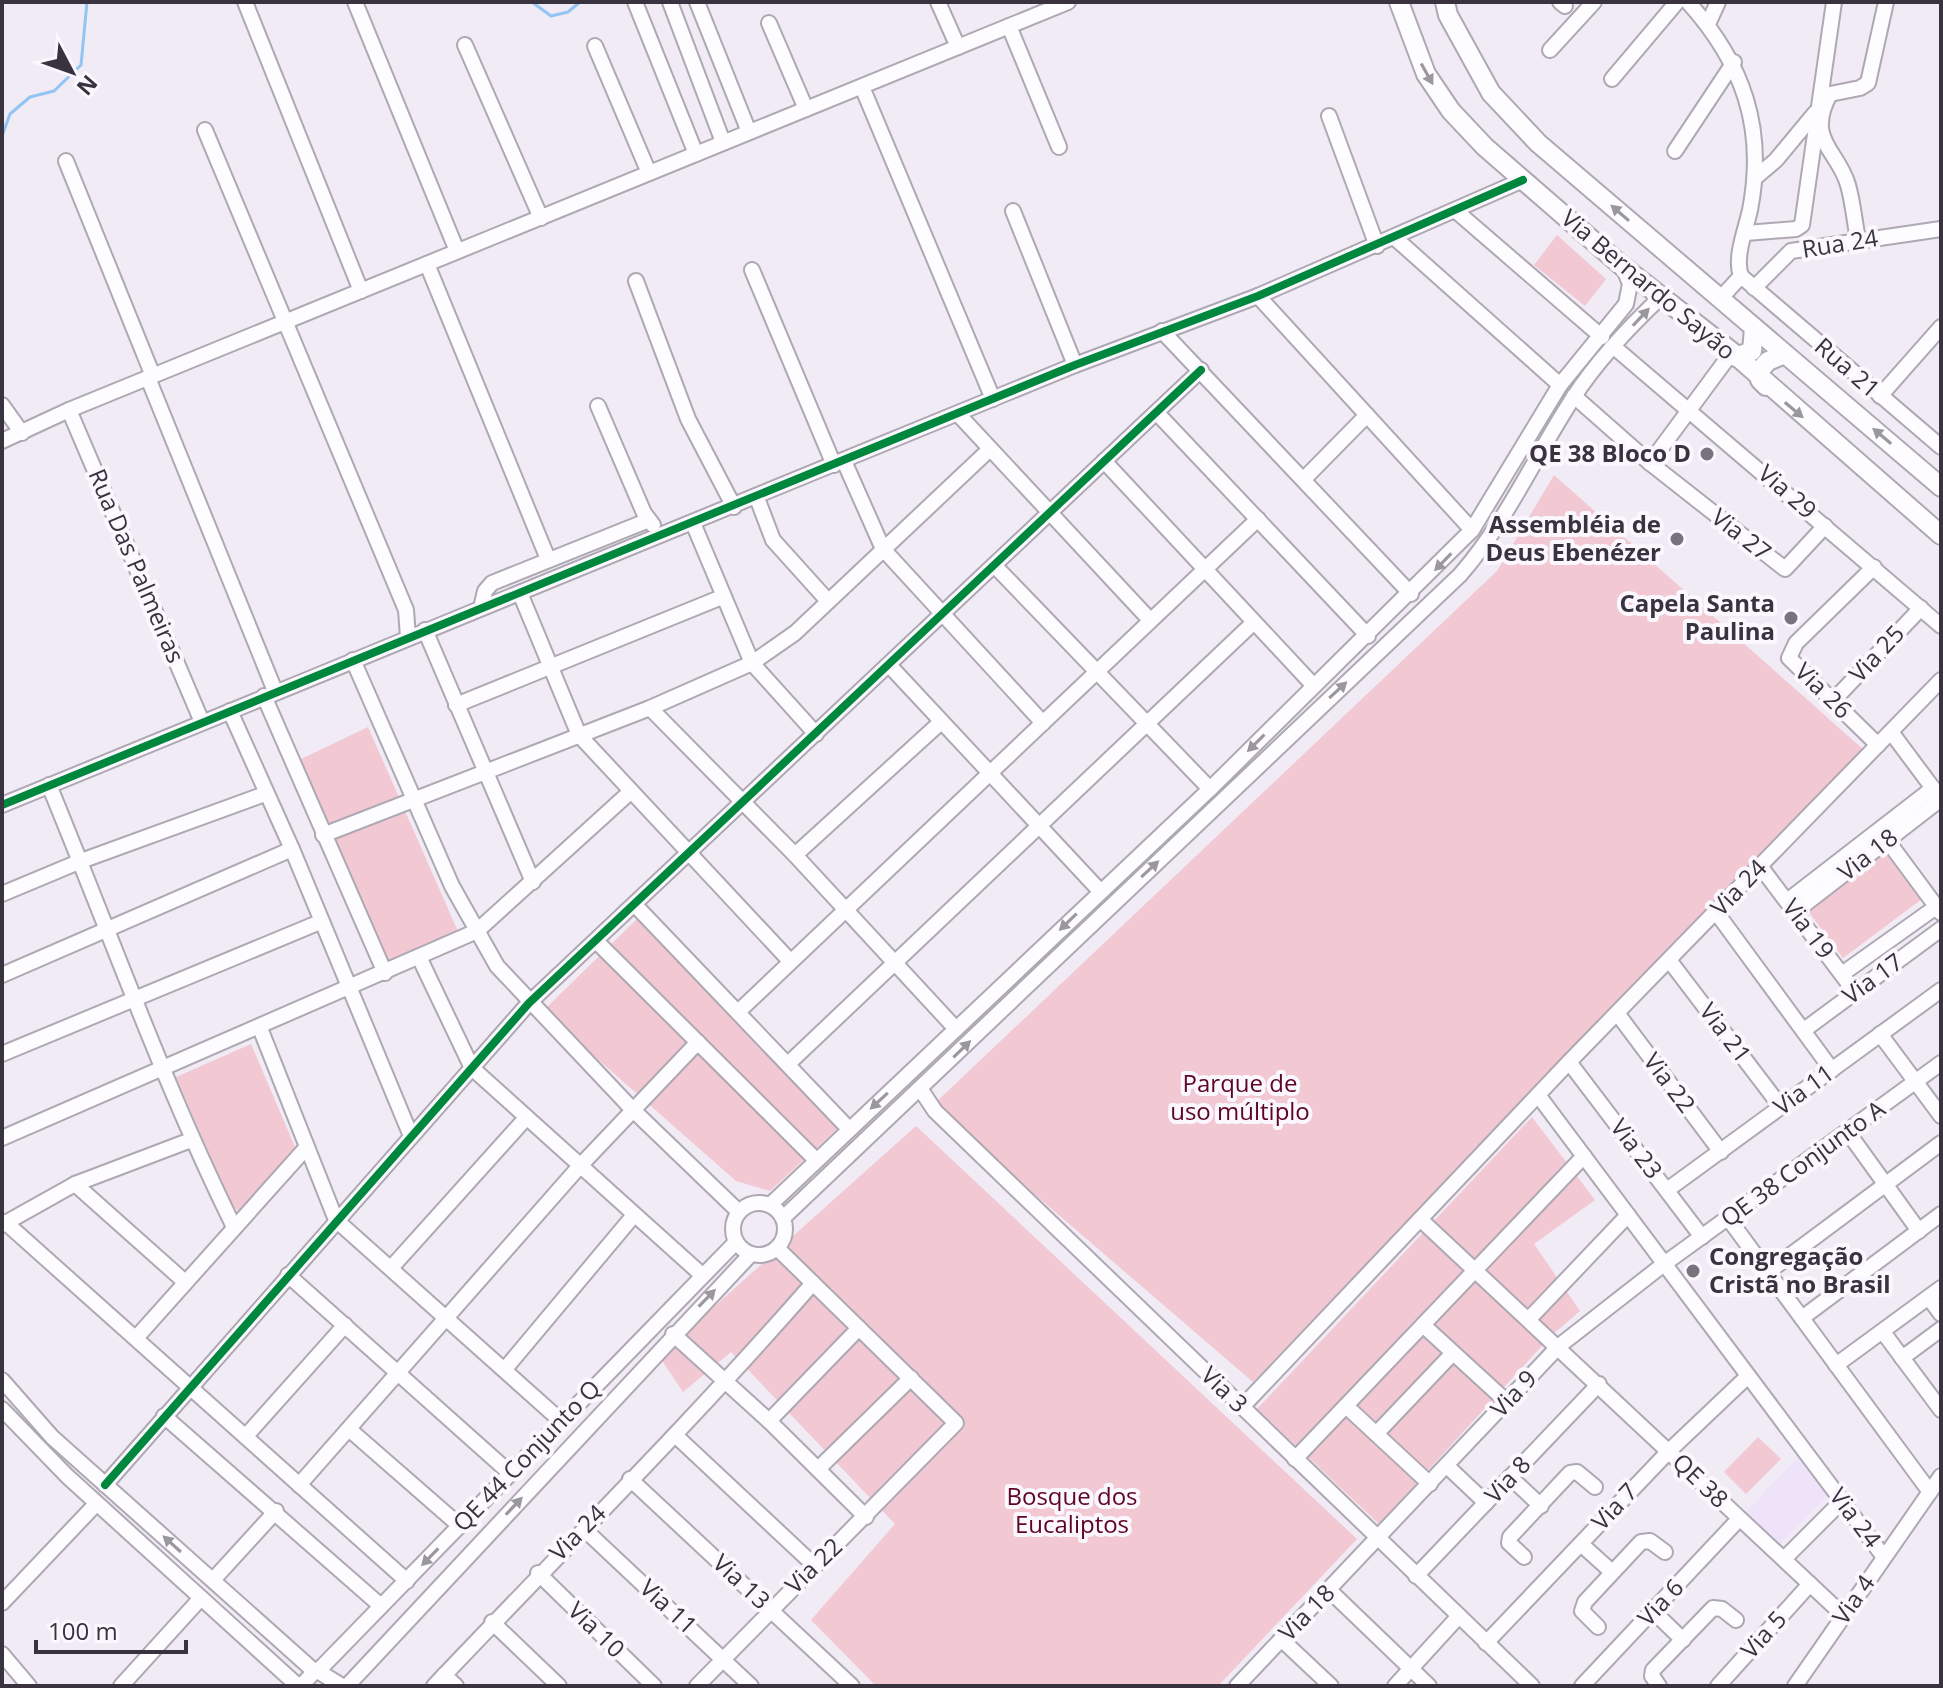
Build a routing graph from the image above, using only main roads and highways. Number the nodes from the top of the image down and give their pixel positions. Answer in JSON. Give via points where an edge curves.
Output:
{"nodes":[{"id":1,"x":1399,"y":2,"type":"edge"},
{"id":2,"x":1445,"y":2,"type":"edge"},
{"id":3,"x":1754,"y":328,"type":"junction"},
{"id":4,"x":1785,"y":354,"type":"junction"},
{"id":5,"x":1734,"y":355,"type":"junction"},
{"id":6,"x":1767,"y":386,"type":"junction"},
{"id":7,"x":1941,"y":487,"type":"edge"},
{"id":8,"x":1941,"y":535,"type":"edge"}],
"edges":[{"from":1,"to":5,"type":"main road","name":"Via Bernardo Sayão","one_way":true,"via":[[1426,74],[1451,111],[1622,266]]},
{"from":3,"to":2,"type":"main road","name":"Via Bernardo Sayão","one_way":true,"via":[[1538,143],[1491,93]]},
{"from":3,"to":4,"type":"main road","name":"Via Bernardo Sayão"},
{"from":3,"to":5,"type":"main road","via":[[1752,351]]},
{"from":4,"to":6,"type":"main road","via":[[1760,370],[1760,380]]},
{"from":7,"to":4,"type":"main road","name":"Via Bernardo Sayão","one_way":true},
{"from":5,"to":6,"type":"main road","name":"Via Bernardo Sayão"},
{"from":6,"to":8,"type":"main road","name":"Via Bernardo Sayão","one_way":true}]}
